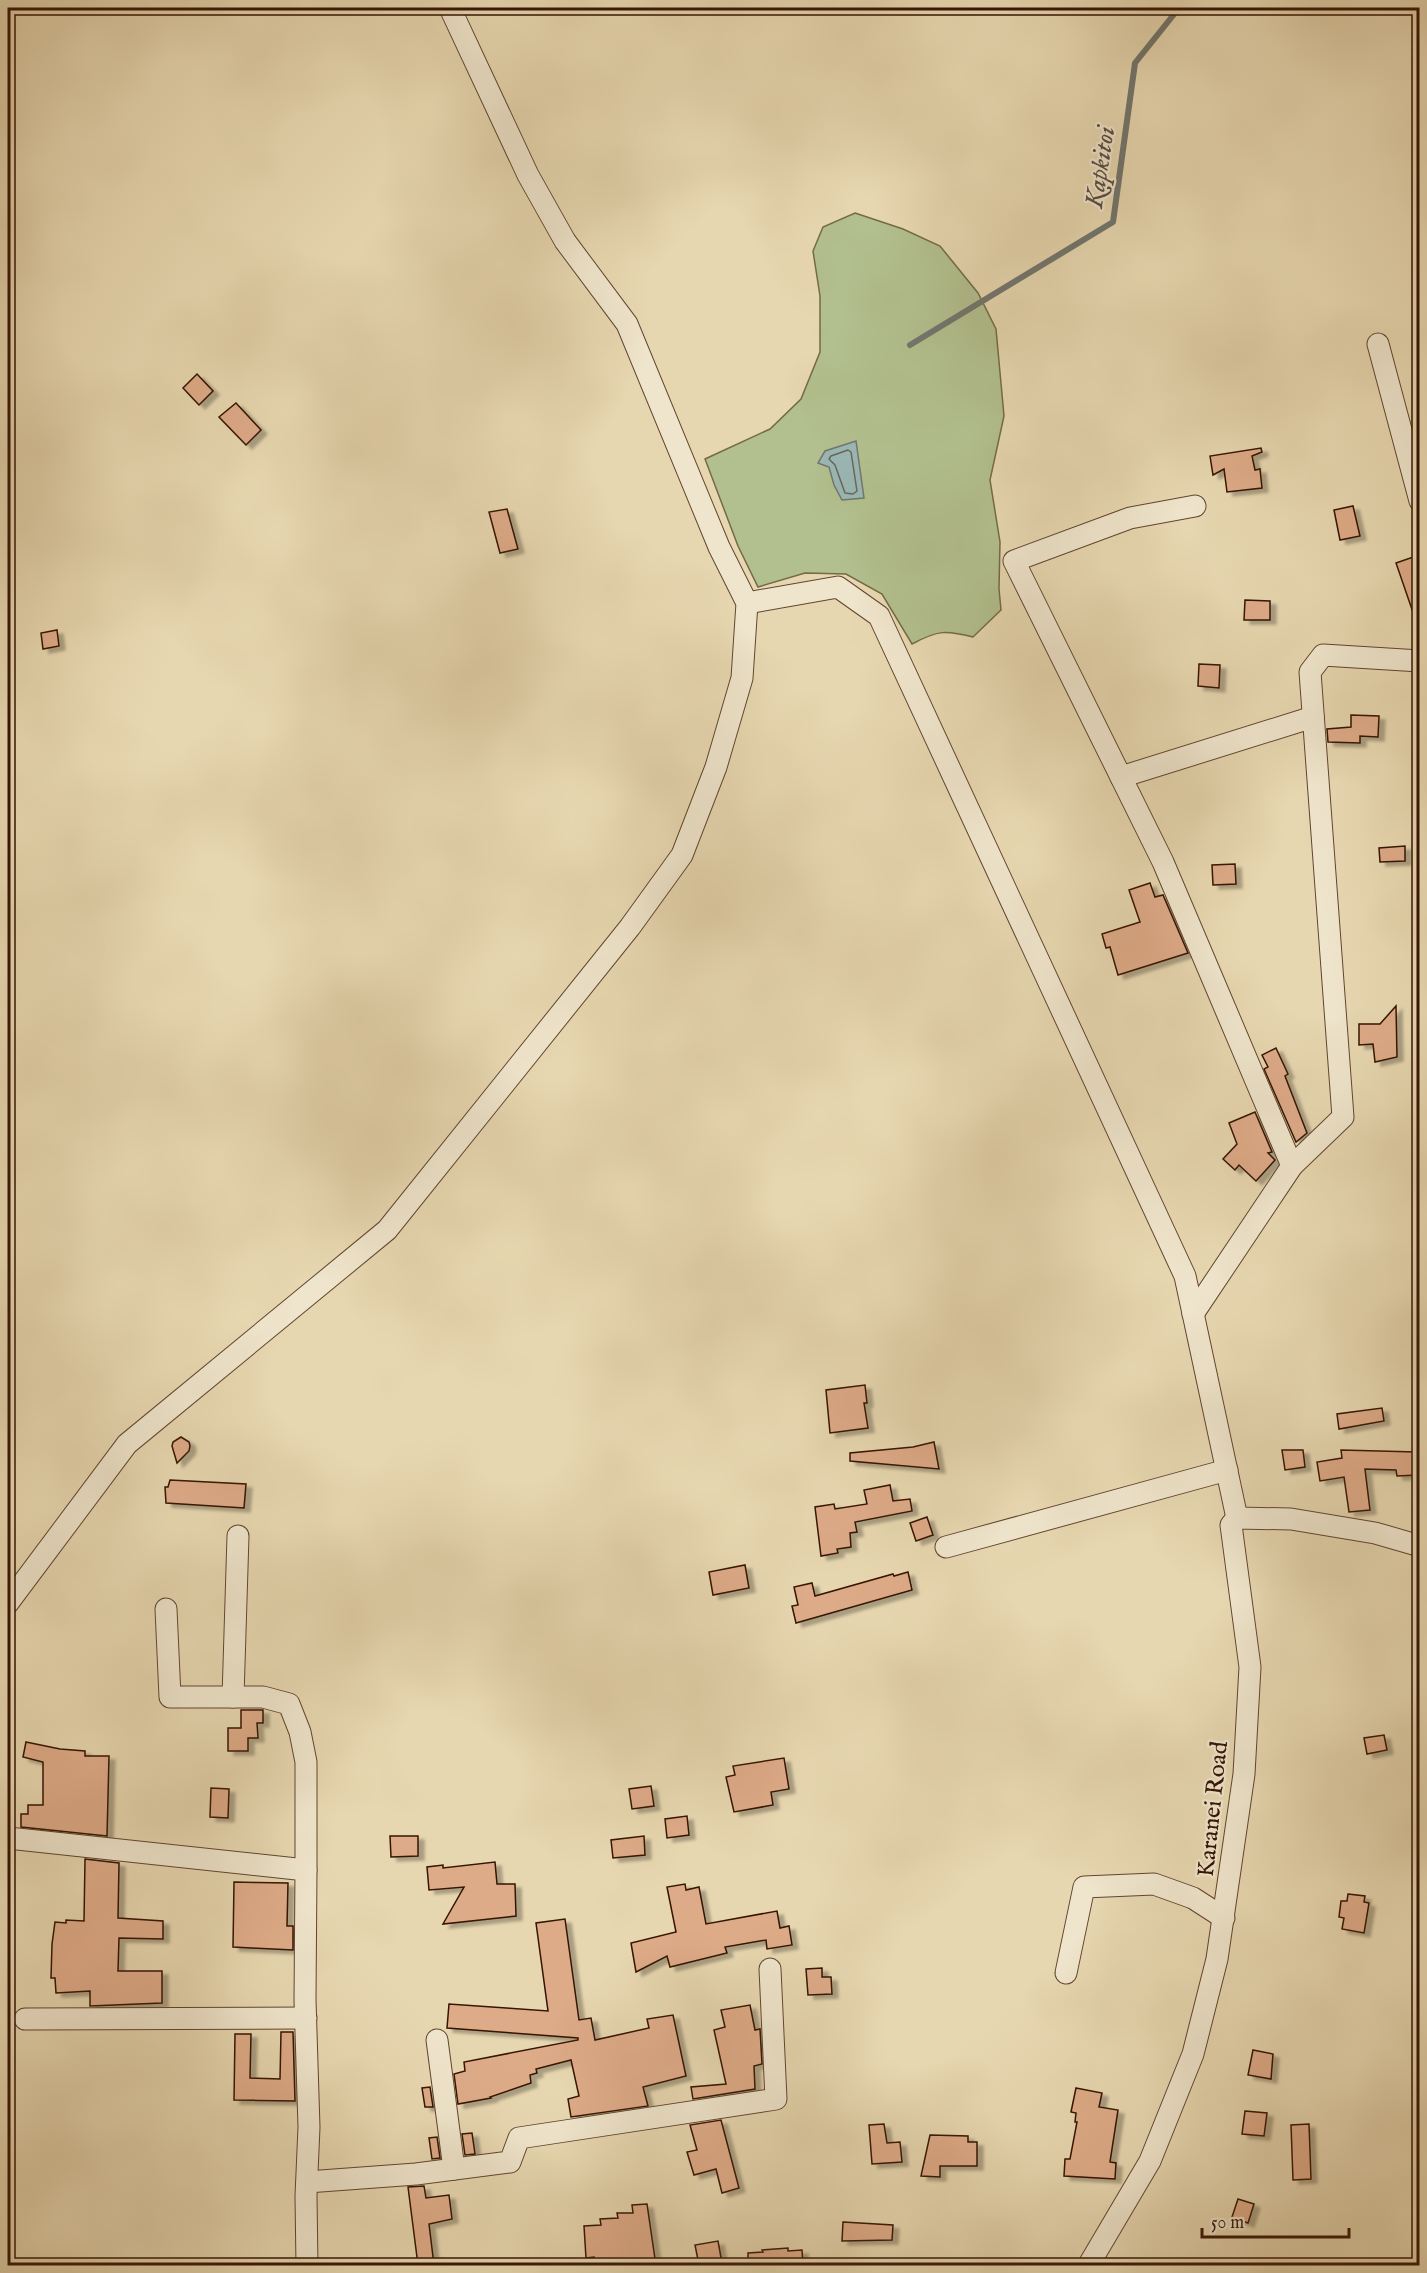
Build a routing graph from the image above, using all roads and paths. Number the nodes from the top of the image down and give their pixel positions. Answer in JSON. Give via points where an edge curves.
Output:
{"nodes":[{"id":1,"x":38,"y":8,"type":"edge"},
{"id":2,"x":450,"y":8,"type":"edge"},
{"id":3,"x":8,"y":12,"type":"edge"},
{"id":4,"x":1377,"y":344,"type":"dead end"},
{"id":5,"x":1419,"y":501,"type":"edge"},
{"id":6,"x":1195,"y":506,"type":"dead end"},
{"id":7,"x":747,"y":603,"type":"junction"},
{"id":8,"x":1419,"y":661,"type":"edge"},
{"id":9,"x":1313,"y":717,"type":"junction"},
{"id":10,"x":1121,"y":777,"type":"junction"},
{"id":11,"x":1292,"y":1166,"type":"junction"},
{"id":12,"x":1193,"y":1314,"type":"junction"},
{"id":13,"x":1227,"y":1470,"type":"junction"},
{"id":14,"x":1237,"y":1518,"type":"junction"},
{"id":15,"x":238,"y":1536,"type":"dead end"},
{"id":16,"x":1419,"y":1546,"type":"edge"},
{"id":17,"x":946,"y":1547,"type":"dead end"},
{"id":18,"x":8,"y":1603,"type":"edge"},
{"id":19,"x":166,"y":1609,"type":"dead end"},
{"id":20,"x":233,"y":1697,"type":"junction"},
{"id":21,"x":8,"y":1838,"type":"edge"},
{"id":22,"x":306,"y":1870,"type":"junction"},
{"id":23,"x":1224,"y":1918,"type":"junction"},
{"id":24,"x":770,"y":1969,"type":"dead end"},
{"id":25,"x":1066,"y":1973,"type":"dead end"},
{"id":26,"x":306,"y":2018,"type":"junction"},
{"id":27,"x":25,"y":2019,"type":"dead end"},
{"id":28,"x":437,"y":2040,"type":"dead end"},
{"id":29,"x":454,"y":2169,"type":"junction"},
{"id":30,"x":307,"y":2182,"type":"junction"},
{"id":31,"x":307,"y":2265,"type":"edge"},
{"id":32,"x":1088,"y":2265,"type":"edge"}],
"edges":[{"from":1,"to":3,"type":"path"},
{"from":2,"to":7,"type":"street","via":[[528,175],[565,241],[627,324],[718,547]]},
{"from":4,"to":5,"type":"street"},
{"from":6,"to":10,"type":"street","via":[[1130,518],[1014,561]]},
{"from":7,"to":12,"type":"street","name":"Karanei Road","via":[[838,587],[879,616],[1185,1276]]},
{"from":7,"to":18,"type":"street","via":[[742,678],[716,767],[682,855],[630,927],[387,1230],[127,1444]]},
{"from":8,"to":9,"type":"street","via":[[1323,655],[1310,672]]},
{"from":9,"to":10,"type":"street"},
{"from":9,"to":11,"type":"street","via":[[1343,1117]]},
{"from":10,"to":11,"type":"street","via":[[1163,862]]},
{"from":11,"to":12,"type":"street"},
{"from":12,"to":13,"type":"street","name":"Karanei Road"},
{"from":13,"to":14,"type":"street","name":"Karanei Road"},
{"from":13,"to":17,"type":"street"},
{"from":14,"to":16,"type":"street","via":[[1291,1519],[1375,1533]]},
{"from":14,"to":23,"type":"street","name":"Karanei Road","via":[[1231,1525],[1250,1667],[1244,1774]]},
{"from":15,"to":20,"type":"street"},
{"from":19,"to":20,"type":"street","via":[[170,1697]]},
{"from":20,"to":22,"type":"street","via":[[263,1696],[289,1704],[306,1762]]},
{"from":21,"to":22,"type":"street"},
{"from":22,"to":26,"type":"street"},
{"from":23,"to":25,"type":"street","via":[[1193,1898],[1154,1884],[1084,1887]]},
{"from":23,"to":32,"type":"street","name":"Karanei Road","via":[[1193,2054],[1150,2161]]},
{"from":24,"to":29,"type":"street","via":[[776,2099],[519,2138],[510,2162]]},
{"from":26,"to":27,"type":"street"},
{"from":26,"to":30,"type":"street"},
{"from":28,"to":29,"type":"street"},
{"from":29,"to":30,"type":"street"},
{"from":30,"to":31,"type":"street"}]}
